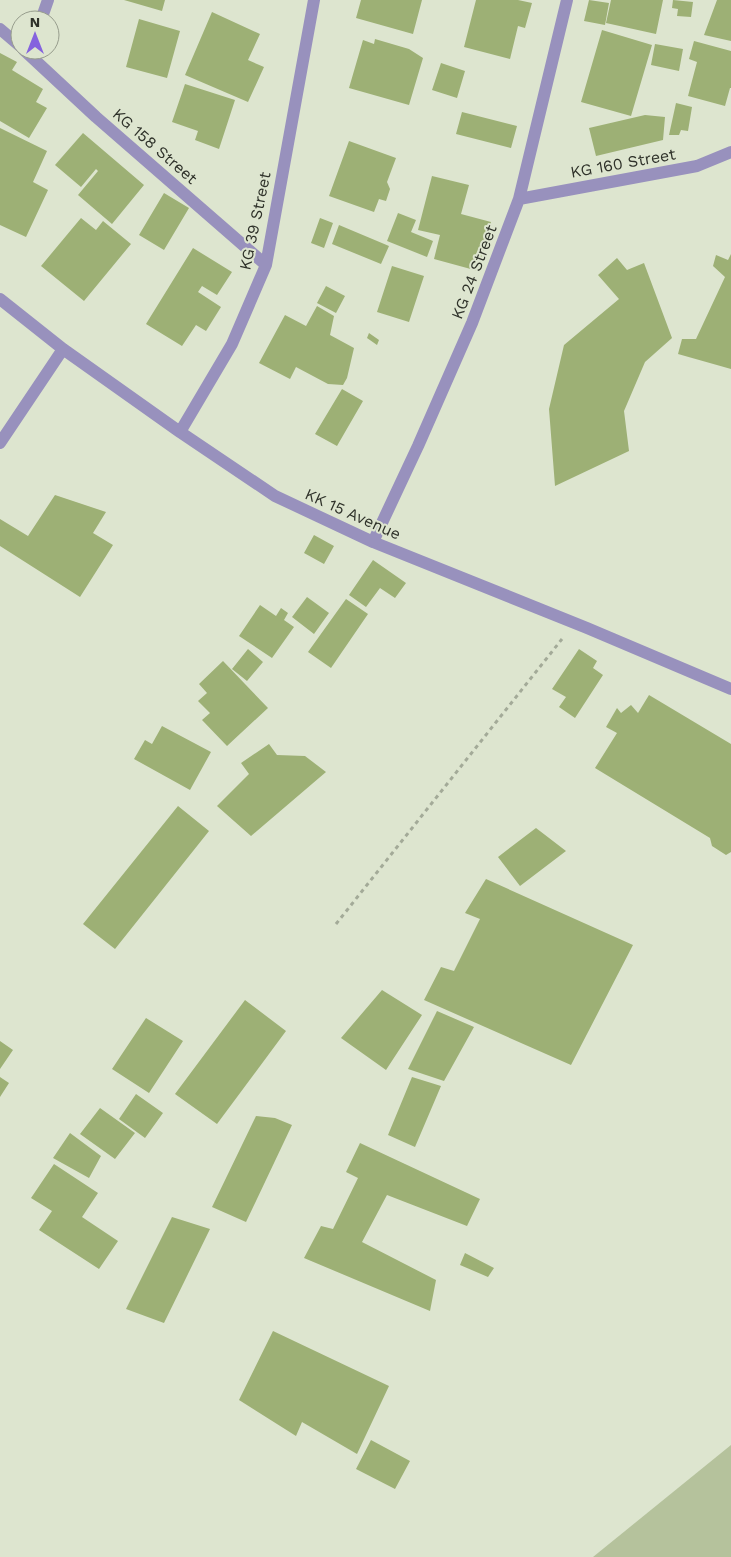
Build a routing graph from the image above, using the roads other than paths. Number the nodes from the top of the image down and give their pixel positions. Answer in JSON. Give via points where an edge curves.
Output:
{"nodes":[{"id":1,"x":314,"y":0,"type":"edge"},
{"id":2,"x":567,"y":0,"type":"edge"},
{"id":3,"x":0,"y":29,"type":"edge"},
{"id":4,"x":10,"y":37,"type":"edge"},
{"id":5,"x":37,"y":60,"type":"edge"},
{"id":6,"x":731,"y":152,"type":"edge"},
{"id":7,"x":519,"y":198,"type":"junction"},
{"id":8,"x":266,"y":265,"type":"junction"},
{"id":9,"x":0,"y":299,"type":"edge"},
{"id":10,"x":63,"y":348,"type":"junction"},
{"id":11,"x":180,"y":432,"type":"junction"},
{"id":12,"x":0,"y":443,"type":"edge"},
{"id":13,"x":373,"y":542,"type":"junction"},
{"id":14,"x":731,"y":689,"type":"edge"}],
"edges":[{"from":1,"to":8,"type":"street","name":"KG 39 Street"},
{"from":2,"to":7,"type":"street","name":"KG 24 Street"},
{"from":3,"to":4,"type":"street","name":"KG 158 Street"},
{"from":5,"to":8,"type":"street","name":"KG 158 Street"},
{"from":6,"to":7,"type":"street","name":"KG 160 Street","via":[[697,166]]},
{"from":7,"to":13,"type":"street","name":"KG 24 Street","via":[[472,323]]},
{"from":8,"to":11,"type":"street","name":"KG 39 Street","via":[[232,344]]},
{"from":9,"to":10,"type":"street","name":"KK 15 Avenue"},
{"from":10,"to":11,"type":"street","name":"KK 15 Avenue"},
{"from":10,"to":12,"type":"street"},
{"from":11,"to":13,"type":"street","name":"KK 15 Avenue","via":[[275,496]]},
{"from":13,"to":14,"type":"street","name":"KK 15 Avenue"}]}
